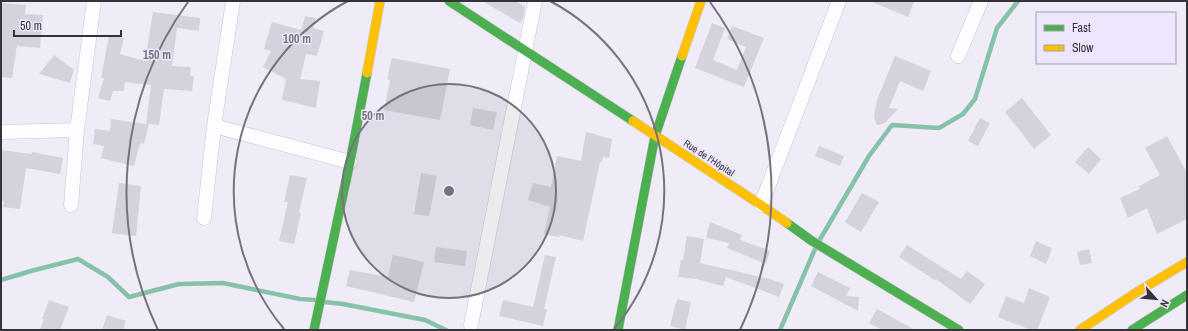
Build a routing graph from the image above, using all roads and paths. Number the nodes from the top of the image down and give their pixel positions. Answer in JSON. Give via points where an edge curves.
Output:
{"nodes":[{"id":1,"x":94,"y":1,"type":"edge"},
{"id":2,"x":232,"y":1,"type":"edge"},
{"id":3,"x":380,"y":1,"type":"edge"},
{"id":4,"x":449,"y":1,"type":"edge"},
{"id":5,"x":535,"y":1,"type":"edge"},
{"id":6,"x":701,"y":1,"type":"edge"},
{"id":7,"x":840,"y":1,"type":"edge"},
{"id":8,"x":981,"y":1,"type":"edge"},
{"id":9,"x":525,"y":50,"type":"junction"},
{"id":10,"x":958,"y":56,"type":"dead end"},
{"id":11,"x":214,"y":126,"type":"junction"},
{"id":12,"x":77,"y":130,"type":"junction"},
{"id":13,"x":1,"y":132,"type":"edge"},
{"id":14,"x":655,"y":136,"type":"junction"},
{"id":15,"x":350,"y":162,"type":"junction"},
{"id":16,"x":71,"y":205,"type":"dead end"},
{"id":17,"x":761,"y":205,"type":"junction"},
{"id":18,"x":204,"y":218,"type":"dead end"},
{"id":19,"x":1187,"y":262,"type":"edge"},
{"id":20,"x":1187,"y":295,"type":"edge"},
{"id":21,"x":471,"y":325,"type":"dead end"},
{"id":22,"x":314,"y":330,"type":"edge"},
{"id":23,"x":618,"y":330,"type":"edge"},
{"id":24,"x":959,"y":330,"type":"edge"},
{"id":25,"x":1080,"y":330,"type":"edge"},
{"id":26,"x":1132,"y":330,"type":"edge"}],
"edges":[{"from":1,"to":12,"type":"street"},
{"from":2,"to":11,"type":"street"},
{"from":3,"to":15,"type":"main road"},
{"from":4,"to":9,"type":"main road","name":"Rue de l'Hôpital"},
{"from":5,"to":9,"type":"street"},
{"from":6,"to":14,"type":"main road"},
{"from":7,"to":17,"type":"street"},
{"from":8,"to":10,"type":"street"},
{"from":9,"to":14,"type":"main road","name":"Rue de l'Hôpital"},
{"from":9,"to":21,"type":"street"},
{"from":11,"to":15,"type":"street"},
{"from":11,"to":18,"type":"street"},
{"from":12,"to":13,"type":"street"},
{"from":12,"to":16,"type":"street"},
{"from":14,"to":17,"type":"main road","name":"Rue de l'Hôpital"},
{"from":14,"to":23,"type":"main road"},
{"from":15,"to":22,"type":"main road"},
{"from":17,"to":24,"type":"main road","name":"Rue de l'Hôpital","via":[[812,241]]},
{"from":19,"to":25,"type":"main road"},
{"from":20,"to":26,"type":"main road"}]}
